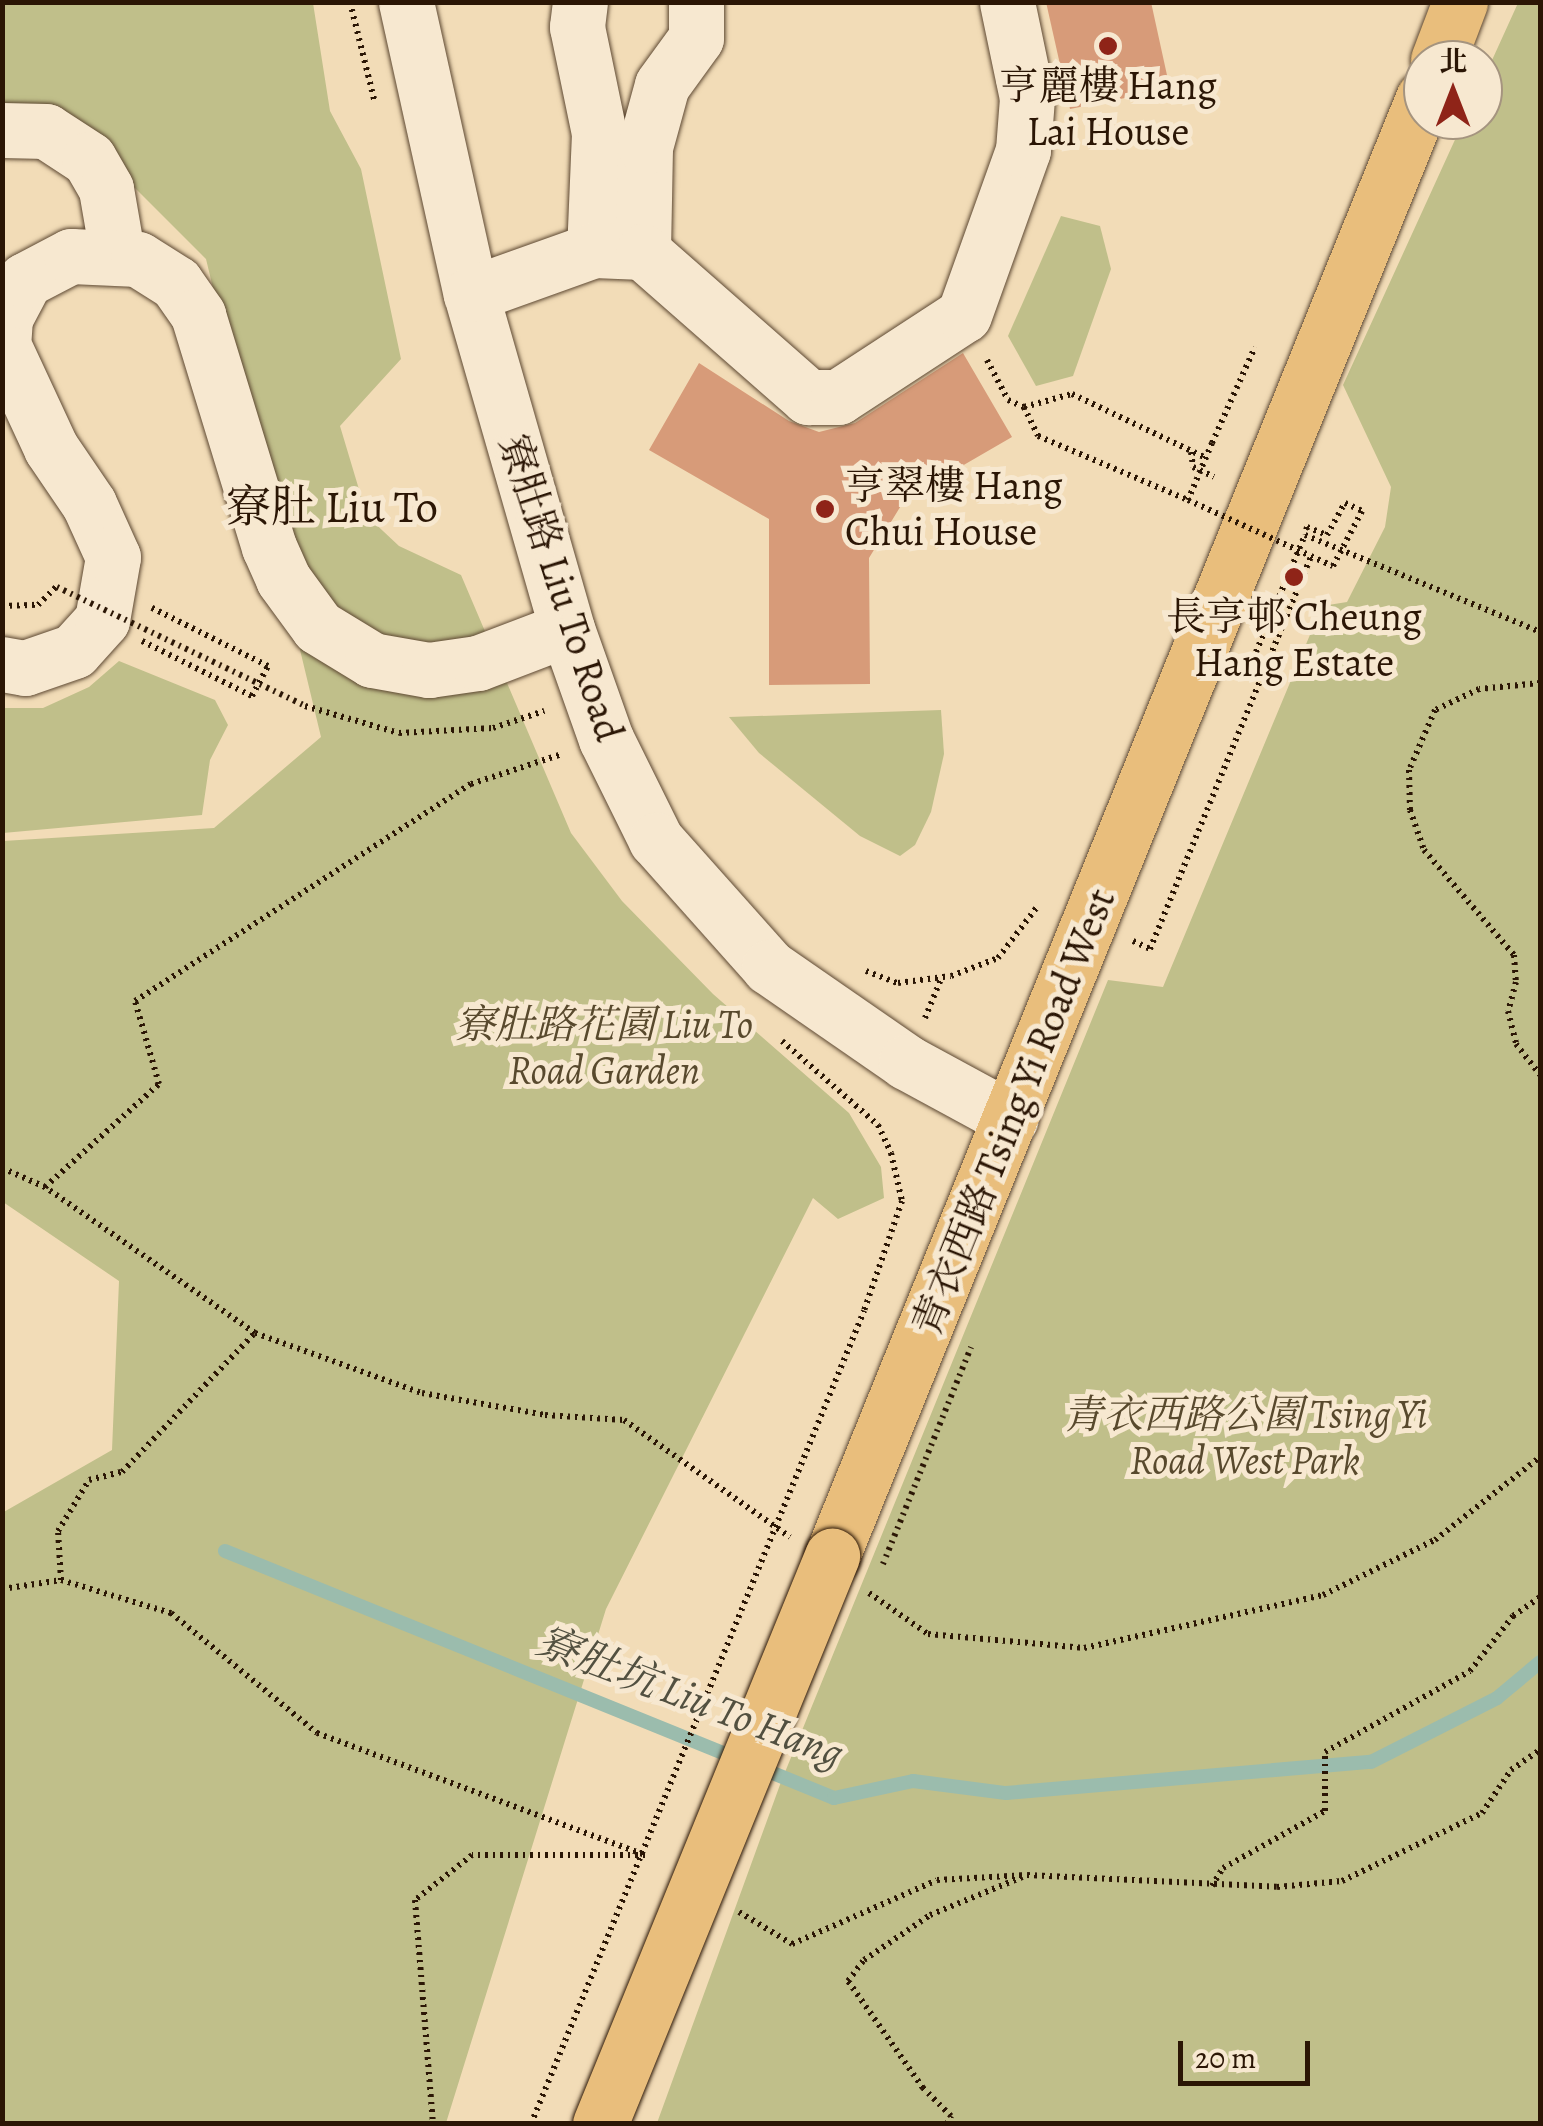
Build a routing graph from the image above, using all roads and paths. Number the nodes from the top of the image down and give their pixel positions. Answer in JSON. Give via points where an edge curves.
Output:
{"nodes":[{"id":1,"x":406,"y":2,"type":"edge"},
{"id":2,"x":580,"y":2,"type":"edge"},
{"id":3,"x":696,"y":2,"type":"edge"},
{"id":4,"x":1007,"y":2,"type":"edge"},
{"id":5,"x":1460,"y":2,"type":"edge"},
{"id":6,"x":1446,"y":40,"type":"edge"},
{"id":7,"x":2,"y":130,"type":"edge"},
{"id":8,"x":1406,"y":140,"type":"edge"},
{"id":9,"x":619,"y":251,"type":"junction"},
{"id":10,"x":116,"y":253,"type":"junction"},
{"id":11,"x":472,"y":294,"type":"junction"},
{"id":12,"x":1254,"y":347,"type":"dead end"},
{"id":13,"x":5,"y":351,"type":"edge"},
{"id":14,"x":1024,"y":407,"type":"dead end"},
{"id":15,"x":1064,"y":448,"type":"dead end"},
{"id":16,"x":1191,"y":451,"type":"junction"},
{"id":17,"x":1206,"y":458,"type":"junction"},
{"id":18,"x":1214,"y":477,"type":"dead end"},
{"id":19,"x":1188,"y":500,"type":"junction"},
{"id":20,"x":1342,"y":549,"type":"junction"},
{"id":21,"x":1311,"y":556,"type":"junction"},
{"id":22,"x":138,"y":600,"type":"dead end"},
{"id":23,"x":2,"y":606,"type":"edge"},
{"id":24,"x":118,"y":629,"type":"dead end"},
{"id":25,"x":567,"y":629,"type":"junction"},
{"id":26,"x":1540,"y":632,"type":"edge"},
{"id":27,"x":2,"y":664,"type":"edge"},
{"id":28,"x":259,"y":683,"type":"junction"},
{"id":29,"x":1540,"y":684,"type":"edge"},
{"id":30,"x":556,"y":706,"type":"dead end"},
{"id":31,"x":573,"y":751,"type":"dead end"},
{"id":32,"x":1133,"y":941,"type":"dead end"},
{"id":33,"x":998,"y":958,"type":"dead end"},
{"id":34,"x":848,"y":964,"type":"dead end"},
{"id":35,"x":1540,"y":1075,"type":"edge"},
{"id":36,"x":1011,"y":1118,"type":"junction"},
{"id":37,"x":2,"y":1168,"type":"edge"},
{"id":38,"x":45,"y":1186,"type":"junction"},
{"id":39,"x":902,"y":1201,"type":"dead end"},
{"id":40,"x":62,"y":1580,"type":"junction"},
{"id":41,"x":2,"y":1589,"type":"edge"},
{"id":42,"x":1540,"y":1596,"type":"edge"},
{"id":43,"x":1540,"y":1750,"type":"edge"},
{"id":44,"x":646,"y":1855,"type":"junction"},
{"id":45,"x":662,"y":1865,"type":"dead end"},
{"id":46,"x":1028,"y":1875,"type":"junction"},
{"id":47,"x":1212,"y":1886,"type":"junction"},
{"id":48,"x":727,"y":1905,"type":"dead end"},
{"id":49,"x":433,"y":2124,"type":"edge"},
{"id":50,"x":531,"y":2124,"type":"edge"},
{"id":51,"x":600,"y":2124,"type":"edge"},
{"id":52,"x":947,"y":2124,"type":"edge"}],
"edges":[{"from":1,"to":11,"type":"street","name":"寮肚路 Liu To Road"},
{"from":2,"to":9,"type":"street","via":[[577,27]]},
{"from":3,"to":9,"type":"street","via":[[696,38],[662,85]]},
{"from":4,"to":9,"type":"street","via":[[1027,98],[1023,150],[964,316],[923,346],[838,396],[808,396]]},
{"from":5,"to":6,"type":"main road"},
{"from":7,"to":10,"type":"street","via":[[46,131],[89,159],[106,189]]},
{"from":8,"to":36,"type":"main road","name":"青衣西路 Tsing Yi Road West"},
{"from":9,"to":11,"type":"street"},
{"from":10,"to":13,"type":"street","via":[[71,256],[26,280],[5,318]]},
{"from":10,"to":25,"type":"street","via":[[176,282],[198,315],[270,547],[283,579],[318,627],[344,647],[401,668],[478,662]]},
{"from":11,"to":25,"type":"street","name":"寮肚路 Liu To Road"},
{"from":12,"to":17,"type":"path"},
{"from":13,"to":27,"type":"street","via":[[50,448],[89,504],[113,557],[102,620],[74,651],[26,668]]},
{"from":14,"to":16,"type":"path","via":[[1072,394]]},
{"from":15,"to":19,"type":"path"},
{"from":16,"to":17,"type":"path"},
{"from":16,"to":18,"type":"path","via":[[1193,468]]},
{"from":17,"to":19,"type":"path","bridge":true},
{"from":19,"to":21,"type":"path","bridge":true},
{"from":20,"to":20,"type":"path","bridge":true,"via":[[1362,511],[1345,502],[1329,540]]},
{"from":20,"to":21,"type":"path","bridge":true,"via":[[1333,566]]},
{"from":20,"to":26,"type":"path"},
{"from":21,"to":32,"type":"path","via":[[1150,949]]},
{"from":22,"to":28,"type":"path","via":[[268,666]]},
{"from":23,"to":28,"type":"path","bridge":true,"via":[[38,605],[57,586]]},
{"from":24,"to":28,"type":"path","via":[[252,696]]},
{"from":25,"to":36,"type":"street","name":"寮肚路 Liu To Road","via":[[606,739],[656,840],[711,908],[769,966],[827,1010]]},
{"from":28,"to":30,"type":"path","bridge":true,"via":[[305,706],[399,734],[493,728]]},
{"from":29,"to":35,"type":"path","via":[[1479,689],[1435,710],[1409,770],[1410,810],[1424,850],[1514,955],[1508,1011],[1516,1044]]},
{"from":31,"to":38,"type":"path","via":[[471,784],[135,1001],[159,1084]]},
{"from":33,"to":34,"type":"path","via":[[951,976],[898,984]]},
{"from":36,"to":51,"type":"main road","name":"青衣西路 Tsing Yi Road West","bridge":true},
{"from":37,"to":38,"type":"path"},
{"from":38,"to":40,"type":"path","via":[[255,1334],[122,1472],[89,1480],[58,1531]]},
{"from":39,"to":50,"type":"path","bridge":true,"via":[[864,1311]]},
{"from":40,"to":41,"type":"path"},
{"from":40,"to":44,"type":"path","via":[[171,1612],[317,1733]]},
{"from":42,"to":47,"type":"path","via":[[1513,1616],[1470,1671],[1324,1752],[1325,1811],[1222,1868]]},
{"from":43,"to":47,"type":"path","via":[[1512,1770],[1482,1813],[1342,1881]]},
{"from":44,"to":45,"type":"path"},
{"from":44,"to":49,"type":"path","via":[[472,1855],[415,1900]]},
{"from":46,"to":47,"type":"path"},
{"from":46,"to":48,"type":"path","via":[[937,1880],[792,1944]]},
{"from":46,"to":52,"type":"path","via":[[930,1915],[864,1960],[848,1981],[923,2088],[951,2116]]}]}
